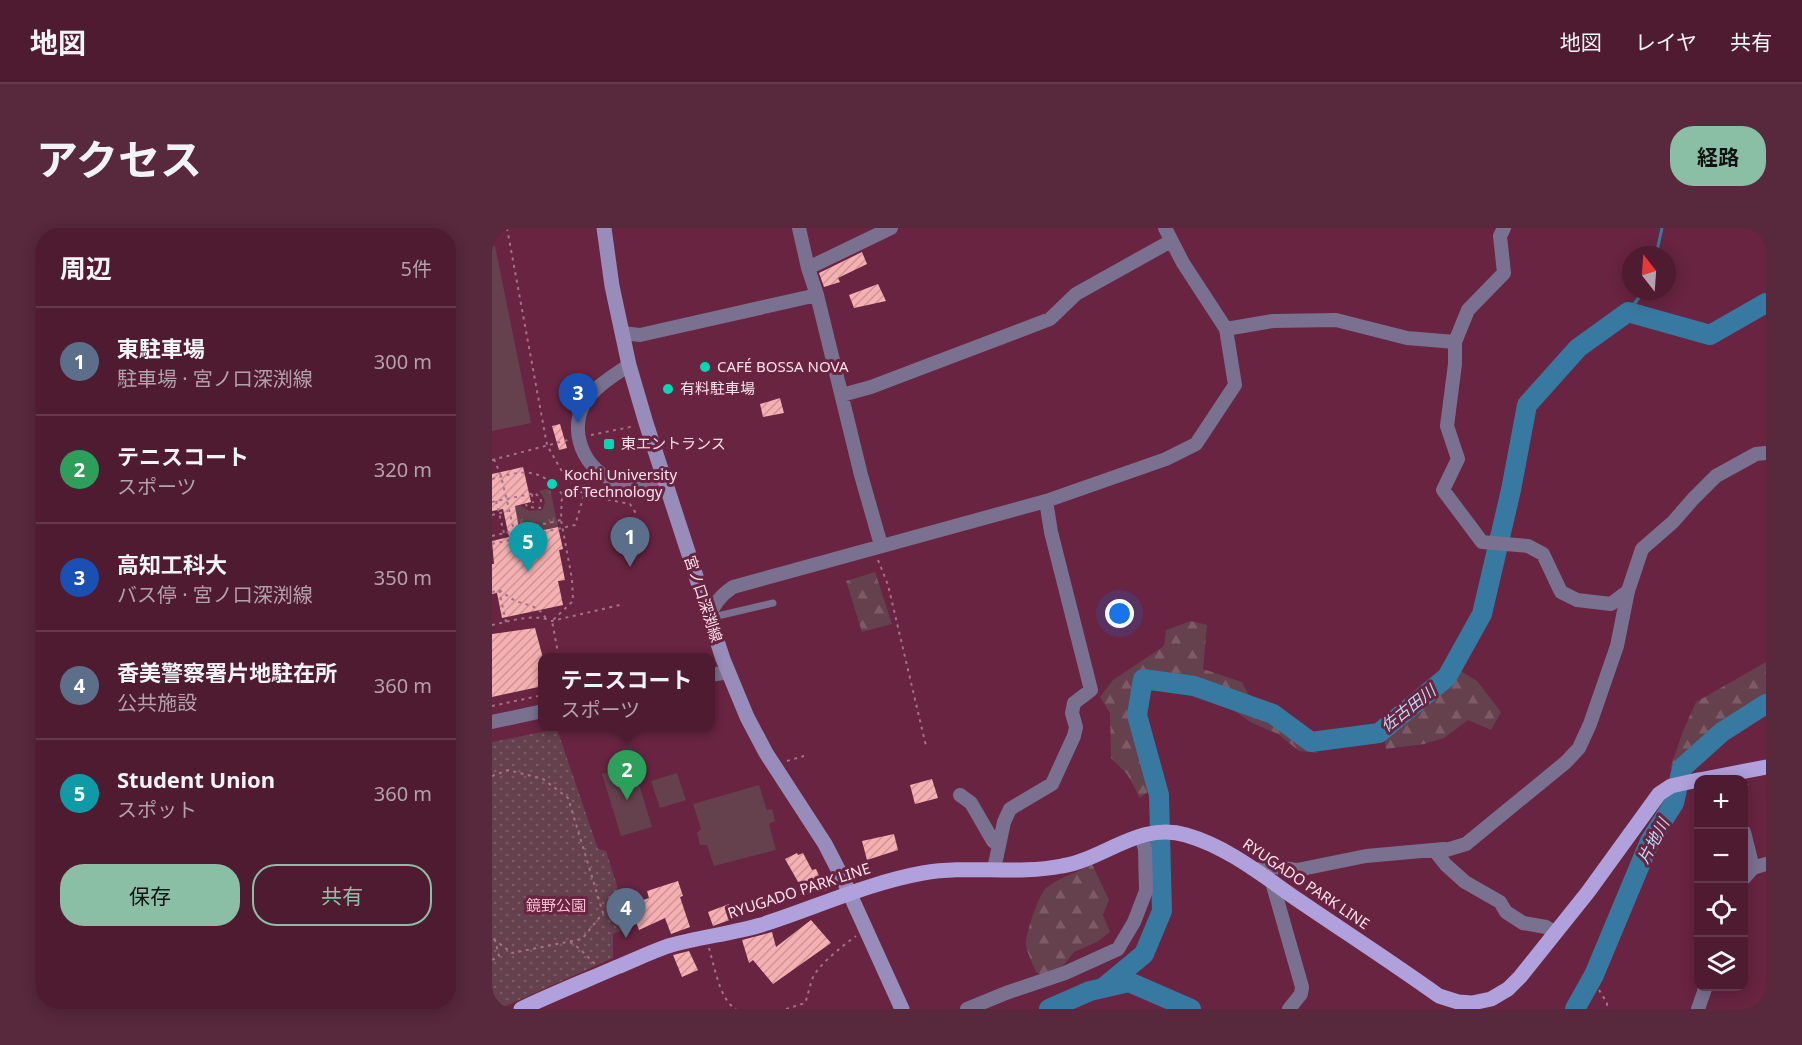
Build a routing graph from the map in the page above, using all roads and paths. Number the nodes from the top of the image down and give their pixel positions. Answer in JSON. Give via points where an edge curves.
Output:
{"nodes":[{"id":1,"x":507,"y":228,"type":"edge"},
{"id":2,"x":604,"y":228,"type":"edge"},
{"id":3,"x":800,"y":228,"type":"edge"},
{"id":4,"x":891,"y":228,"type":"edge"},
{"id":5,"x":1165,"y":228,"type":"edge"},
{"id":6,"x":1504,"y":228,"type":"edge"},
{"id":7,"x":1171,"y":242,"type":"junction"},
{"id":8,"x":808,"y":268,"type":"junction"},
{"id":9,"x":817,"y":295,"type":"junction"},
{"id":10,"x":1226,"y":329,"type":"junction"},
{"id":11,"x":622,"y":333,"type":"junction"},
{"id":12,"x":1455,"y":342,"type":"junction"},
{"id":13,"x":629,"y":365,"type":"junction"},
{"id":14,"x":842,"y":395,"type":"junction"},
{"id":15,"x":646,"y":423,"type":"junction"},
{"id":16,"x":578,"y":438,"type":"junction"},
{"id":17,"x":547,"y":445,"type":"junction"},
{"id":18,"x":1766,"y":453,"type":"edge"},
{"id":19,"x":493,"y":460,"type":"edge"},
{"id":20,"x":501,"y":476,"type":"junction"},
{"id":21,"x":663,"y":477,"type":"junction"},
{"id":22,"x":492,"y":479,"type":"edge"},
{"id":23,"x":576,"y":487,"type":"junction"},
{"id":24,"x":532,"y":494,"type":"junction"},
{"id":25,"x":562,"y":494,"type":"junction"},
{"id":26,"x":584,"y":495,"type":"junction"},
{"id":27,"x":505,"y":499,"type":"junction"},
{"id":28,"x":496,"y":501,"type":"junction"},
{"id":29,"x":1046,"y":501,"type":"junction"},
{"id":30,"x":492,"y":502,"type":"edge"},
{"id":31,"x":533,"y":503,"type":"dead end"},
{"id":32,"x":525,"y":504,"type":"dead end"},
{"id":33,"x":508,"y":511,"type":"junction"},
{"id":34,"x":499,"y":513,"type":"junction"},
{"id":35,"x":637,"y":514,"type":"dead end"},
{"id":36,"x":492,"y":515,"type":"edge"},
{"id":37,"x":561,"y":520,"type":"junction"},
{"id":38,"x":562,"y":528,"type":"junction"},
{"id":39,"x":514,"y":531,"type":"junction"},
{"id":40,"x":504,"y":534,"type":"junction"},
{"id":41,"x":492,"y":536,"type":"edge"},
{"id":42,"x":516,"y":539,"type":"junction"},
{"id":43,"x":492,"y":544,"type":"edge"},
{"id":44,"x":877,"y":546,"type":"junction"},
{"id":45,"x":499,"y":590,"type":"junction"},
{"id":46,"x":492,"y":591,"type":"edge"},
{"id":47,"x":1629,"y":591,"type":"junction"},
{"id":48,"x":773,"y":603,"type":"dead end"},
{"id":49,"x":624,"y":604,"type":"dead end"},
{"id":50,"x":709,"y":618,"type":"junction"},
{"id":51,"x":546,"y":619,"type":"junction"},
{"id":52,"x":552,"y":621,"type":"junction"},
{"id":53,"x":506,"y":622,"type":"junction"},
{"id":54,"x":492,"y":625,"type":"edge"},
{"id":55,"x":557,"y":653,"type":"edge"},
{"id":56,"x":728,"y":672,"type":"junction"},
{"id":57,"x":715,"y":674,"type":"edge"},
{"id":58,"x":538,"y":696,"type":"edge"},
{"id":59,"x":492,"y":706,"type":"edge"},
{"id":60,"x":538,"y":712,"type":"edge"},
{"id":61,"x":492,"y":722,"type":"edge"},
{"id":62,"x":926,"y":746,"type":"dead end"},
{"id":63,"x":804,"y":756,"type":"dead end"},
{"id":64,"x":783,"y":762,"type":"dead end"},
{"id":65,"x":1766,"y":767,"type":"edge"},
{"id":66,"x":1727,"y":775,"type":"edge"},
{"id":67,"x":492,"y":776,"type":"edge"},
{"id":68,"x":1694,"y":782,"type":"edge"},
{"id":69,"x":960,"y":795,"type":"dead end"},
{"id":70,"x":1146,"y":834,"type":"junction"},
{"id":71,"x":998,"y":845,"type":"junction"},
{"id":72,"x":1434,"y":849,"type":"junction"},
{"id":73,"x":1748,"y":849,"type":"edge"},
{"id":74,"x":994,"y":869,"type":"junction"},
{"id":75,"x":1257,"y":870,"type":"junction"},
{"id":76,"x":1754,"y":870,"type":"edge"},
{"id":77,"x":1272,"y":882,"type":"junction"},
{"id":78,"x":850,"y":893,"type":"junction"},
{"id":79,"x":1555,"y":932,"type":"junction"},
{"id":80,"x":859,"y":934,"type":"dead end"},
{"id":81,"x":705,"y":937,"type":"junction"},
{"id":82,"x":493,"y":939,"type":"edge"},
{"id":83,"x":570,"y":942,"type":"junction"},
{"id":84,"x":492,"y":960,"type":"edge"},
{"id":85,"x":603,"y":973,"type":"junction"},
{"id":86,"x":1599,"y":990,"type":"dead end"},
{"id":87,"x":1705,"y":991,"type":"edge"},
{"id":88,"x":521,"y":1009,"type":"edge"},
{"id":89,"x":736,"y":1009,"type":"edge"},
{"id":90,"x":786,"y":1009,"type":"edge"},
{"id":91,"x":902,"y":1009,"type":"edge"},
{"id":92,"x":967,"y":1009,"type":"edge"},
{"id":93,"x":1289,"y":1009,"type":"edge"},
{"id":94,"x":1607,"y":1009,"type":"edge"},
{"id":95,"x":1698,"y":1009,"type":"edge"}],
"edges":[{"from":1,"to":17,"type":"path"},
{"from":2,"to":11,"type":"main road","name":"宮ノ口深渕線"},
{"from":3,"to":8,"type":"street"},
{"from":4,"to":8,"type":"street"},
{"from":5,"to":7,"type":"street"},
{"from":6,"to":12,"type":"street","via":[[1500,236],[1504,273],[1468,310]]},
{"from":7,"to":10,"type":"street"},
{"from":7,"to":14,"type":"street","via":[[1076,294],[1050,320]]},
{"from":8,"to":9,"type":"street"},
{"from":9,"to":11,"type":"street","via":[[640,335]]},
{"from":9,"to":14,"type":"street"},
{"from":10,"to":12,"type":"street","via":[[1273,321],[1336,320],[1407,338]]},
{"from":10,"to":29,"type":"street","via":[[1235,385],[1196,444],[1166,459]]},
{"from":11,"to":13,"type":"main road","name":"宮ノ口深渕線"},
{"from":12,"to":47,"type":"street","via":[[1447,426],[1458,459],[1443,490],[1482,542],[1528,546],[1543,554],[1561,592],[1577,600],[1611,604]]},
{"from":13,"to":15,"type":"main road","name":"宮ノ口深渕線"},
{"from":13,"to":16,"type":"street","via":[[591,393],[583,406]]},
{"from":14,"to":44,"type":"street"},
{"from":15,"to":16,"type":"path"},
{"from":15,"to":21,"type":"main road","name":"宮ノ口深渕線"},
{"from":16,"to":17,"type":"path"},
{"from":16,"to":21,"type":"street","via":[[594,468],[610,479],[626,483]]},
{"from":17,"to":19,"type":"path"},
{"from":17,"to":23,"type":"path","via":[[564,475]]},
{"from":18,"to":47,"type":"street","via":[[1756,454],[1716,476],[1642,549]]},
{"from":19,"to":20,"type":"path"},
{"from":20,"to":22,"type":"path"},
{"from":20,"to":25,"type":"path","via":[[527,471],[552,482]]},
{"from":20,"to":27,"type":"path"},
{"from":21,"to":50,"type":"main road","name":"宮ノ口深渕線"},
{"from":23,"to":25,"type":"path"},
{"from":23,"to":26,"type":"path"},
{"from":24,"to":27,"type":"path"},
{"from":24,"to":31,"type":"path"},
{"from":24,"to":32,"type":"path","via":[[541,499],[540,508]]},
{"from":25,"to":37,"type":"path"},
{"from":26,"to":35,"type":"path","via":[[630,504]]},
{"from":26,"to":38,"type":"path","via":[[575,525]]},
{"from":27,"to":28,"type":"path"},
{"from":27,"to":33,"type":"path"},
{"from":28,"to":30,"type":"path"},
{"from":28,"to":34,"type":"path"},
{"from":29,"to":44,"type":"street"},
{"from":29,"to":71,"type":"street","via":[[1091,690],[1074,703],[1074,736],[1052,784],[1010,809]]},
{"from":33,"to":34,"type":"path"},
{"from":33,"to":39,"type":"path"},
{"from":34,"to":36,"type":"path"},
{"from":34,"to":40,"type":"path"},
{"from":37,"to":38,"type":"path"},
{"from":37,"to":39,"type":"path"},
{"from":38,"to":42,"type":"path"},
{"from":38,"to":52,"type":"path","via":[[573,601]]},
{"from":39,"to":40,"type":"path"},
{"from":39,"to":42,"type":"path"},
{"from":40,"to":41,"type":"path"},
{"from":42,"to":43,"type":"path"},
{"from":44,"to":50,"type":"street","via":[[732,587],[721,595]]},
{"from":44,"to":62,"type":"path"},
{"from":45,"to":46,"type":"path"},
{"from":45,"to":51,"type":"path","via":[[518,602],[532,605]]},
{"from":45,"to":53,"type":"path"},
{"from":47,"to":72,"type":"street","via":[[1617,646],[1579,748],[1466,844]]},
{"from":48,"to":50,"type":"lane"},
{"from":49,"to":52,"type":"path"},
{"from":50,"to":56,"type":"main road","name":"宮ノ口深渕線"},
{"from":51,"to":52,"type":"path"},
{"from":51,"to":53,"type":"path"},
{"from":52,"to":55,"type":"path"},
{"from":53,"to":54,"type":"path"},
{"from":56,"to":57,"type":"street"},
{"from":56,"to":78,"type":"main road","name":"宮ノ口深渕線","via":[[766,753],[825,843]]},
{"from":58,"to":59,"type":"path"},
{"from":60,"to":61,"type":"street"},
{"from":63,"to":64,"type":"path"},
{"from":65,"to":66,"type":"main road","name":"RYUGADO PARK LINE"},
{"from":67,"to":83,"type":"path","via":[[508,770],[543,779],[568,798],[603,913],[582,939]]},
{"from":68,"to":79,"type":"main road","name":"RYUGADO PARK LINE","via":[[1665,788]]},
{"from":69,"to":71,"type":"street","via":[[971,803]]},
{"from":70,"to":74,"type":"main road","name":"RYUGADO PARK LINE","via":[[1066,866],[1026,871]]},
{"from":70,"to":75,"type":"main road","name":"RYUGADO PARK LINE","via":[[1177,833]]},
{"from":70,"to":92,"type":"street","via":[[1146,891],[1118,949]]},
{"from":71,"to":74,"type":"street"},
{"from":72,"to":75,"type":"street","via":[[1366,856],[1297,870],[1269,866]]},
{"from":72,"to":79,"type":"street","via":[[1465,882],[1500,902],[1506,912],[1523,923]]},
{"from":73,"to":76,"type":"street"},
{"from":74,"to":78,"type":"main road","name":"RYUGADO PARK LINE","via":[[926,872]]},
{"from":75,"to":77,"type":"main road","name":"RYUGADO PARK LINE"},
{"from":77,"to":79,"type":"main road","name":"RYUGADO PARK LINE","via":[[1439,996],[1458,1002],[1481,1002],[1499,996],[1520,977]]},
{"from":77,"to":93,"type":"street","via":[[1302,987]]},
{"from":78,"to":81,"type":"main road","name":"RYUGADO PARK LINE","via":[[760,925]]},
{"from":78,"to":91,"type":"main road","name":"宮ノ口深渕線"},
{"from":80,"to":90,"type":"path","via":[[835,952],[812,978],[805,1004]]},
{"from":81,"to":85,"type":"main road","name":"RYUGADO PARK LINE","via":[[667,946]]},
{"from":81,"to":89,"type":"path","via":[[728,1005]]},
{"from":82,"to":83,"type":"path","via":[[512,953]]},
{"from":82,"to":84,"type":"path","via":[[499,956]]},
{"from":83,"to":85,"type":"path"},
{"from":85,"to":88,"type":"main road","name":"RYUGADO PARK LINE"},
{"from":86,"to":94,"type":"path"},
{"from":87,"to":95,"type":"street"}]}
